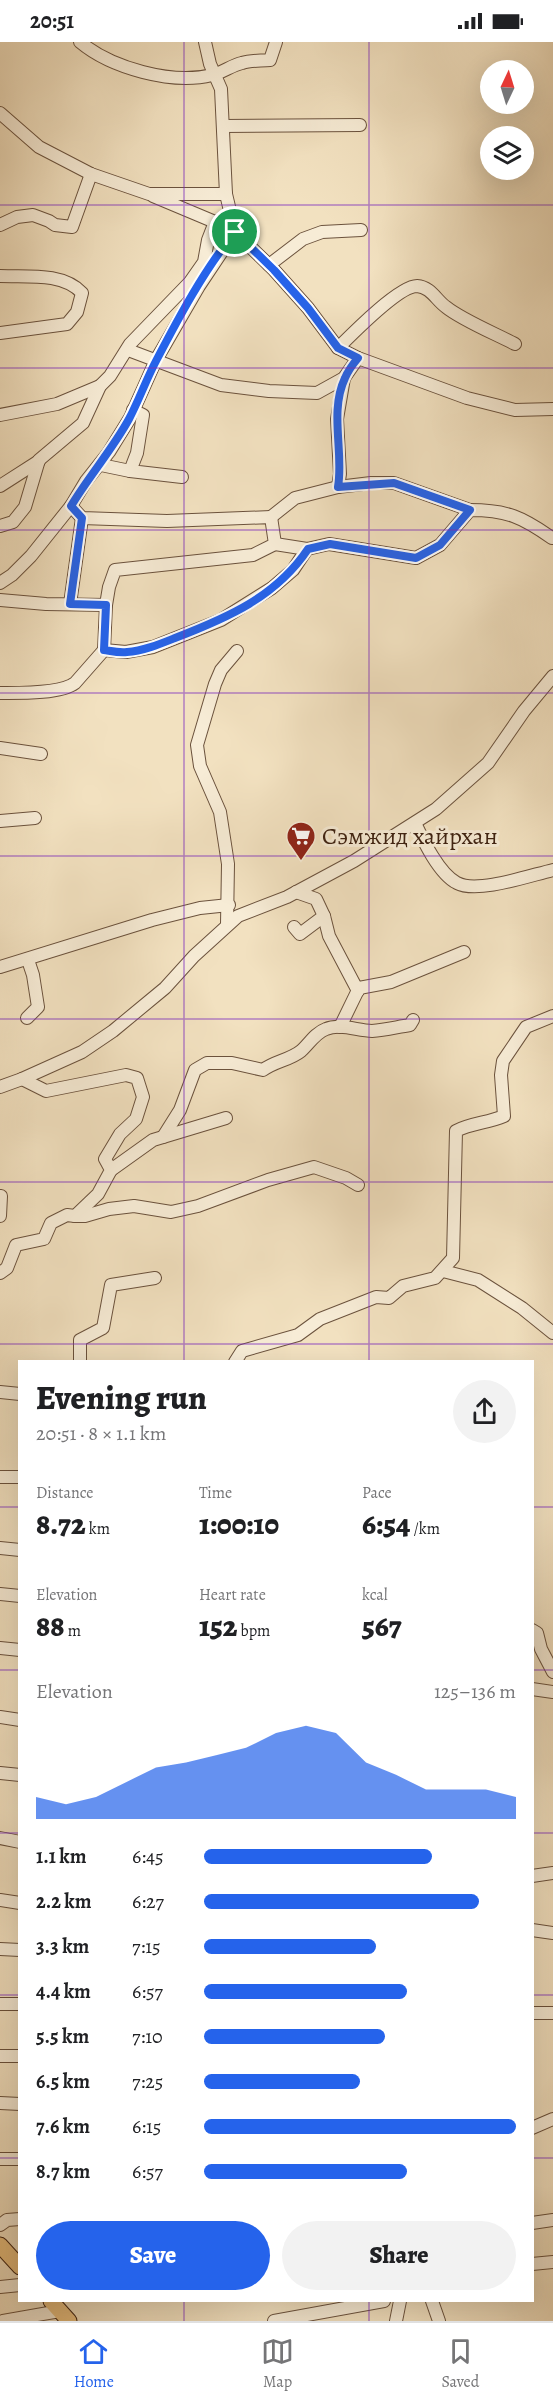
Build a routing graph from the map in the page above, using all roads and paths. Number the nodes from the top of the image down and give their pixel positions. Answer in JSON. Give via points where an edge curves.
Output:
{"nodes":[{"id":1,"x":80,"y":42,"type":"edge"},
{"id":2,"x":205,"y":42,"type":"edge"},
{"id":3,"x":276,"y":42,"type":"edge"},
{"id":4,"x":214,"y":75,"type":"junction"},
{"id":5,"x":0,"y":113,"type":"edge"},
{"id":6,"x":360,"y":125,"type":"dead end"},
{"id":7,"x":223,"y":126,"type":"junction"},
{"id":8,"x":91,"y":174,"type":"junction"},
{"id":9,"x":149,"y":194,"type":"junction"},
{"id":10,"x":226,"y":194,"type":"junction"},
{"id":11,"x":0,"y":225,"type":"edge"},
{"id":12,"x":361,"y":230,"type":"dead end"},
{"id":13,"x":235,"y":232,"type":"junction"},
{"id":14,"x":269,"y":265,"type":"junction"},
{"id":15,"x":0,"y":276,"type":"edge"},
{"id":16,"x":0,"y":333,"type":"edge"},
{"id":17,"x":515,"y":344,"type":"dead end"},
{"id":18,"x":338,"y":348,"type":"junction"},
{"id":19,"x":128,"y":350,"type":"junction"},
{"id":20,"x":358,"y":358,"type":"junction"},
{"id":21,"x":156,"y":360,"type":"junction"},
{"id":22,"x":344,"y":378,"type":"junction"},
{"id":23,"x":100,"y":386,"type":"junction"},
{"id":24,"x":553,"y":409,"type":"edge"},
{"id":25,"x":133,"y":410,"type":"junction"},
{"id":26,"x":0,"y":415,"type":"edge"},
{"id":27,"x":39,"y":460,"type":"junction"},
{"id":28,"x":101,"y":465,"type":"junction"},
{"id":29,"x":130,"y":471,"type":"junction"},
{"id":30,"x":182,"y":477,"type":"dead end"},
{"id":31,"x":0,"y":486,"type":"edge"},
{"id":32,"x":338,"y":487,"type":"junction"},
{"id":33,"x":71,"y":506,"type":"junction"},
{"id":34,"x":470,"y":510,"type":"junction"},
{"id":35,"x":271,"y":517,"type":"junction"},
{"id":36,"x":82,"y":518,"type":"junction"},
{"id":37,"x":0,"y":526,"type":"edge"},
{"id":38,"x":553,"y":535,"type":"edge"},
{"id":39,"x":275,"y":544,"type":"junction"},
{"id":40,"x":308,"y":549,"type":"junction"},
{"id":41,"x":0,"y":583,"type":"edge"},
{"id":42,"x":0,"y":600,"type":"edge"},
{"id":43,"x":70,"y":604,"type":"junction"},
{"id":44,"x":106,"y":605,"type":"junction"},
{"id":45,"x":104,"y":650,"type":"junction"},
{"id":46,"x":237,"y":651,"type":"dead end"},
{"id":47,"x":553,"y":676,"type":"edge"},
{"id":48,"x":0,"y":693,"type":"edge"},
{"id":49,"x":0,"y":748,"type":"edge"},
{"id":50,"x":41,"y":754,"type":"dead end"},
{"id":51,"x":35,"y":818,"type":"dead end"},
{"id":52,"x":0,"y":821,"type":"edge"},
{"id":53,"x":415,"y":823,"type":"junction"},
{"id":54,"x":553,"y":870,"type":"edge"},
{"id":55,"x":296,"y":892,"type":"junction"},
{"id":56,"x":229,"y":905,"type":"junction"},
{"id":57,"x":324,"y":916,"type":"junction"},
{"id":58,"x":227,"y":924,"type":"junction"},
{"id":59,"x":294,"y":927,"type":"dead end"},
{"id":60,"x":464,"y":952,"type":"dead end"},
{"id":61,"x":27,"y":960,"type":"junction"},
{"id":62,"x":0,"y":967,"type":"edge"},
{"id":63,"x":358,"y":991,"type":"junction"},
{"id":64,"x":553,"y":1016,"type":"edge"},
{"id":65,"x":27,"y":1018,"type":"dead end"},
{"id":66,"x":413,"y":1020,"type":"dead end"},
{"id":67,"x":340,"y":1027,"type":"junction"},
{"id":68,"x":22,"y":1079,"type":"junction"},
{"id":69,"x":0,"y":1086,"type":"edge"},
{"id":70,"x":226,"y":1118,"type":"dead end"},
{"id":71,"x":163,"y":1137,"type":"junction"},
{"id":72,"x":111,"y":1170,"type":"junction"},
{"id":73,"x":358,"y":1185,"type":"dead end"},
{"id":74,"x":1,"y":1196,"type":"edge"},
{"id":75,"x":0,"y":1216,"type":"edge"},
{"id":76,"x":75,"y":1216,"type":"junction"},
{"id":77,"x":443,"y":1271,"type":"junction"},
{"id":78,"x":0,"y":1273,"type":"edge"},
{"id":79,"x":155,"y":1278,"type":"dead end"},
{"id":80,"x":553,"y":1333,"type":"edge"},
{"id":81,"x":80,"y":1360,"type":"edge"},
{"id":82,"x":239,"y":1360,"type":"edge"},
{"id":83,"x":0,"y":1392,"type":"edge"},
{"id":84,"x":18,"y":1394,"type":"edge"},
{"id":85,"x":0,"y":1477,"type":"edge"},
{"id":86,"x":18,"y":1477,"type":"edge"},
{"id":87,"x":0,"y":1548,"type":"edge"},
{"id":88,"x":18,"y":1550,"type":"edge"},
{"id":89,"x":0,"y":1594,"type":"edge"},
{"id":90,"x":18,"y":1596,"type":"edge"},
{"id":91,"x":534,"y":1631,"type":"edge"},
{"id":92,"x":0,"y":1648,"type":"edge"},
{"id":93,"x":18,"y":1650,"type":"edge"},
{"id":94,"x":553,"y":1672,"type":"edge"},
{"id":95,"x":534,"y":1689,"type":"edge"},
{"id":96,"x":553,"y":1692,"type":"edge"},
{"id":97,"x":0,"y":1717,"type":"edge"},
{"id":98,"x":18,"y":1720,"type":"edge"},
{"id":99,"x":0,"y":1773,"type":"edge"},
{"id":100,"x":18,"y":1775,"type":"edge"},
{"id":101,"x":0,"y":1838,"type":"edge"},
{"id":102,"x":18,"y":1842,"type":"edge"},
{"id":103,"x":553,"y":1873,"type":"edge"},
{"id":104,"x":534,"y":1876,"type":"edge"},
{"id":105,"x":0,"y":1900,"type":"edge"},
{"id":106,"x":18,"y":1902,"type":"edge"},
{"id":107,"x":534,"y":1930,"type":"edge"},
{"id":108,"x":553,"y":1932,"type":"edge"},
{"id":109,"x":0,"y":1949,"type":"edge"},
{"id":110,"x":18,"y":1950,"type":"edge"},
{"id":111,"x":0,"y":2004,"type":"edge"},
{"id":112,"x":18,"y":2004,"type":"edge"},
{"id":113,"x":534,"y":2013,"type":"edge"},
{"id":114,"x":553,"y":2013,"type":"edge"},
{"id":115,"x":0,"y":2056,"type":"edge"},
{"id":116,"x":18,"y":2056,"type":"edge"},
{"id":117,"x":0,"y":2103,"type":"edge"},
{"id":118,"x":18,"y":2104,"type":"edge"},
{"id":119,"x":553,"y":2119,"type":"edge"},
{"id":120,"x":534,"y":2127,"type":"edge"},
{"id":121,"x":0,"y":2158,"type":"edge"},
{"id":122,"x":18,"y":2159,"type":"edge"},
{"id":123,"x":18,"y":2219,"type":"edge"},
{"id":124,"x":553,"y":2220,"type":"edge"},
{"id":125,"x":534,"y":2223,"type":"edge"},
{"id":126,"x":0,"y":2225,"type":"edge"},
{"id":127,"x":0,"y":2245,"type":"edge"},
{"id":128,"x":553,"y":2262,"type":"edge"},
{"id":129,"x":534,"y":2264,"type":"edge"},
{"id":130,"x":18,"y":2265,"type":"edge"},
{"id":131,"x":18,"y":2285,"type":"edge"},
{"id":132,"x":0,"y":2287,"type":"edge"},
{"id":133,"x":378,"y":2302,"type":"edge"},
{"id":134,"x":400,"y":2302,"type":"edge"},
{"id":135,"x":432,"y":2302,"type":"edge"},
{"id":136,"x":60,"y":2311,"type":"edge"},
{"id":137,"x":3,"y":2321,"type":"edge"},
{"id":138,"x":274,"y":2321,"type":"edge"},
{"id":139,"x":396,"y":2321,"type":"edge"},
{"id":140,"x":439,"y":2321,"type":"edge"}],
"edges":[{"from":1,"to":4,"type":"street","via":[[110,61],[156,75]]},
{"from":2,"to":4,"type":"street"},
{"from":3,"to":4,"type":"street","via":[[270,60],[244,62]]},
{"from":4,"to":7,"type":"street","via":[[221,89]]},
{"from":5,"to":8,"type":"street","via":[[39,147]]},
{"from":6,"to":7,"type":"street"},
{"from":7,"to":10,"type":"street"},
{"from":8,"to":9,"type":"street"},
{"from":8,"to":11,"type":"street","via":[[72,227],[33,216],[17,217]]},
{"from":9,"to":10,"type":"street"},
{"from":9,"to":19,"type":"street","via":[[215,222],[204,262]]},
{"from":10,"to":13,"type":"street"},
{"from":12,"to":14,"type":"street","via":[[322,232],[303,239]]},
{"from":13,"to":14,"type":"street"},
{"from":13,"to":21,"type":"street"},
{"from":14,"to":18,"type":"street"},
{"from":15,"to":16,"type":"street","via":[[49,278],[75,285],[82,293],[78,312],[67,324]]},
{"from":17,"to":18,"type":"street","via":[[446,307],[434,293],[417,286],[390,300]]},
{"from":18,"to":20,"type":"street"},
{"from":19,"to":21,"type":"street"},
{"from":19,"to":23,"type":"street"},
{"from":20,"to":22,"type":"street"},
{"from":20,"to":24,"type":"street","via":[[476,400],[515,410]]},
{"from":21,"to":22,"type":"street","via":[[221,385],[269,391],[317,393]]},
{"from":21,"to":25,"type":"street"},
{"from":22,"to":32,"type":"street","via":[[337,419]]},
{"from":23,"to":26,"type":"street","via":[[57,404]]},
{"from":23,"to":27,"type":"street","via":[[83,423]]},
{"from":25,"to":28,"type":"street"},
{"from":25,"to":29,"type":"street","via":[[143,415]]},
{"from":27,"to":31,"type":"street"},
{"from":27,"to":37,"type":"street","via":[[25,507],[13,522]]},
{"from":28,"to":29,"type":"street"},
{"from":28,"to":33,"type":"street"},
{"from":29,"to":30,"type":"street"},
{"from":32,"to":34,"type":"street","via":[[394,483]]},
{"from":32,"to":35,"type":"street","via":[[295,498]]},
{"from":33,"to":36,"type":"street"},
{"from":33,"to":41,"type":"street","via":[[31,556]]},
{"from":34,"to":38,"type":"street","via":[[497,510]]},
{"from":34,"to":40,"type":"street","via":[[440,545],[416,558],[330,544]]},
{"from":35,"to":36,"type":"street","via":[[167,521]]},
{"from":35,"to":39,"type":"street"},
{"from":36,"to":43,"type":"street"},
{"from":39,"to":40,"type":"street"},
{"from":39,"to":44,"type":"street","via":[[254,555],[115,570]]},
{"from":40,"to":45,"type":"street","via":[[293,570],[272,588],[220,620],[153,646],[126,652]]},
{"from":42,"to":43,"type":"street"},
{"from":43,"to":44,"type":"street"},
{"from":44,"to":45,"type":"street"},
{"from":45,"to":48,"type":"street","via":[[70,687]]},
{"from":46,"to":56,"type":"street","via":[[215,684],[197,746],[200,766],[220,812]]},
{"from":47,"to":53,"type":"street","via":[[488,763]]},
{"from":49,"to":50,"type":"street"},
{"from":51,"to":52,"type":"street"},
{"from":53,"to":54,"type":"street","via":[[444,872],[458,884],[478,886]]},
{"from":53,"to":55,"type":"street"},
{"from":55,"to":57,"type":"street","via":[[316,899]]},
{"from":55,"to":58,"type":"street"},
{"from":56,"to":58,"type":"street"},
{"from":56,"to":61,"type":"street","via":[[152,920]]},
{"from":57,"to":59,"type":"street","via":[[300,934]]},
{"from":57,"to":63,"type":"street","via":[[329,936]]},
{"from":58,"to":68,"type":"street","via":[[165,988],[113,1031],[82,1052]]},
{"from":60,"to":63,"type":"street"},
{"from":61,"to":62,"type":"street"},
{"from":61,"to":65,"type":"street","via":[[38,1007]]},
{"from":63,"to":67,"type":"street"},
{"from":64,"to":77,"type":"street","via":[[526,1027],[503,1061],[504,1116],[456,1131],[453,1258]]},
{"from":66,"to":67,"type":"street","via":[[410,1025],[378,1030]]},
{"from":67,"to":71,"type":"street","via":[[326,1029],[299,1052],[263,1070],[232,1063],[207,1063],[195,1070],[180,1110]]},
{"from":68,"to":69,"type":"street"},
{"from":68,"to":72,"type":"street","via":[[46,1090],[126,1075],[137,1078],[143,1098],[136,1119],[120,1134],[105,1159]]},
{"from":70,"to":71,"type":"street"},
{"from":71,"to":72,"type":"street"},
{"from":72,"to":76,"type":"street","via":[[98,1194]]},
{"from":73,"to":76,"type":"street","via":[[314,1167],[171,1212],[134,1206]]},
{"from":74,"to":75,"type":"street"},
{"from":76,"to":78,"type":"street","via":[[67,1215],[51,1223],[44,1239],[16,1245],[7,1268]]},
{"from":77,"to":80,"type":"street","via":[[478,1280]]},
{"from":77,"to":82,"type":"street","via":[[435,1278],[403,1286],[389,1298],[376,1297],[320,1319],[298,1335],[242,1352]]},
{"from":79,"to":81,"type":"street","via":[[111,1285],[103,1328],[80,1340]]},
{"from":83,"to":84,"type":"street"},
{"from":85,"to":86,"type":"street"},
{"from":87,"to":88,"type":"street"},
{"from":89,"to":90,"type":"street"},
{"from":91,"to":94,"type":"street"},
{"from":92,"to":93,"type":"street"},
{"from":95,"to":96,"type":"street"},
{"from":97,"to":98,"type":"street"},
{"from":99,"to":100,"type":"street"},
{"from":101,"to":102,"type":"street"},
{"from":103,"to":104,"type":"street"},
{"from":105,"to":106,"type":"street"},
{"from":107,"to":108,"type":"street"},
{"from":109,"to":110,"type":"street"},
{"from":111,"to":112,"type":"street"},
{"from":113,"to":114,"type":"street"},
{"from":115,"to":116,"type":"street"},
{"from":117,"to":118,"type":"street"},
{"from":119,"to":120,"type":"street"},
{"from":121,"to":122,"type":"street"},
{"from":123,"to":126,"type":"street"},
{"from":124,"to":125,"type":"street"},
{"from":127,"to":130,"type":"main road"},
{"from":128,"to":129,"type":"street"},
{"from":131,"to":132,"type":"street"},
{"from":133,"to":138,"type":"street"},
{"from":134,"to":139,"type":"street"},
{"from":135,"to":140,"type":"street"},
{"from":136,"to":137,"type":"street"}]}
